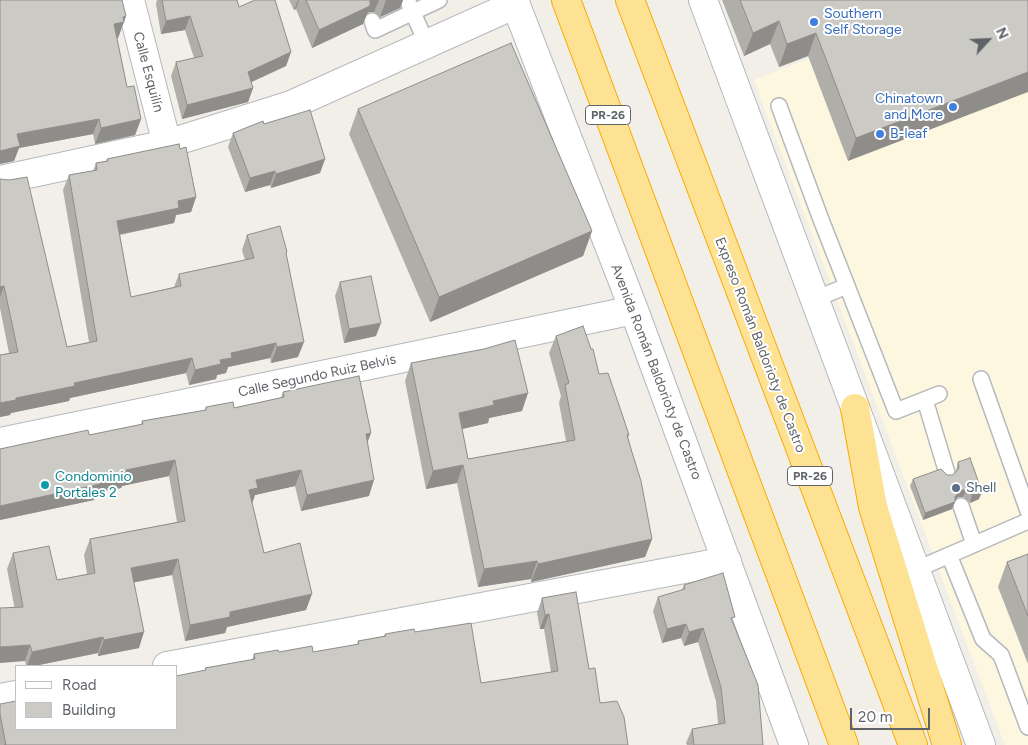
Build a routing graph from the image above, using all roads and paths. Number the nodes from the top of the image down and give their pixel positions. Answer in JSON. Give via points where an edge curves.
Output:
{"nodes":[{"id":1,"x":130,"y":0,"type":"edge"},
{"id":2,"x":438,"y":0,"type":"edge"},
{"id":3,"x":566,"y":0,"type":"edge"},
{"id":4,"x":630,"y":0,"type":"edge"},
{"id":5,"x":703,"y":0,"type":"edge"},
{"id":6,"x":515,"y":2,"type":"edge"},
{"id":7,"x":411,"y":8,"type":"junction"},
{"id":8,"x":372,"y":20,"type":"edge"},
{"id":9,"x":427,"y":44,"type":"junction"},
{"id":10,"x":779,"y":106,"type":"dead end"},
{"id":11,"x":167,"y":144,"type":"junction"},
{"id":12,"x":0,"y":180,"type":"edge"},
{"id":13,"x":847,"y":286,"type":"junction"},
{"id":14,"x":815,"y":299,"type":"junction"},
{"id":15,"x":634,"y":310,"type":"junction"},
{"id":16,"x":981,"y":378,"type":"dead end"},
{"id":17,"x":855,"y":408,"type":"junction"},
{"id":18,"x":0,"y":442,"type":"edge"},
{"id":19,"x":947,"y":473,"type":"edge"},
{"id":20,"x":961,"y":506,"type":"dead end"},
{"id":21,"x":1028,"y":511,"type":"edge"},
{"id":22,"x":1028,"y":521,"type":"edge"},
{"id":23,"x":974,"y":544,"type":"junction"},
{"id":24,"x":949,"y":555,"type":"junction"},
{"id":25,"x":727,"y":562,"type":"junction"},
{"id":26,"x":915,"y":570,"type":"junction"},
{"id":27,"x":172,"y":665,"type":"edge"},
{"id":28,"x":15,"y":695,"type":"edge"},
{"id":29,"x":0,"y":698,"type":"edge"},
{"id":30,"x":1028,"y":726,"type":"edge"},
{"id":31,"x":794,"y":745,"type":"edge"},
{"id":32,"x":844,"y":745,"type":"edge"},
{"id":33,"x":913,"y":745,"type":"edge"},
{"id":34,"x":948,"y":745,"type":"edge"},
{"id":35,"x":981,"y":745,"type":"edge"}],
"edges":[{"from":1,"to":11,"type":"street","name":"Calle Esquilín"},
{"from":2,"to":7,"type":"lane"},
{"from":3,"to":32,"type":"highway","number":"PR-26"},
{"from":4,"to":33,"type":"highway","name":"Expreso Román Baldorioty de Castro","number":"PR-26"},
{"from":5,"to":14,"type":"street"},
{"from":6,"to":9,"type":"street"},
{"from":6,"to":15,"type":"street","name":"Avenida Román Baldorioty de Castro"},
{"from":7,"to":8,"type":"lane","via":[[375,30]]},
{"from":7,"to":9,"type":"lane"},
{"from":9,"to":11,"type":"street","via":[[291,105]]},
{"from":10,"to":13,"type":"lane"},
{"from":11,"to":12,"type":"street"},
{"from":13,"to":14,"type":"lane"},
{"from":13,"to":19,"type":"lane","via":[[896,411],[932,397]]},
{"from":14,"to":17,"type":"street"},
{"from":15,"to":18,"type":"street","name":"Calle Segundo Ruiz Belvis"},
{"from":15,"to":25,"type":"street","name":"Avenida Román Baldorioty de Castro"},
{"from":16,"to":21,"type":"lane"},
{"from":17,"to":26,"type":"street"},
{"from":17,"to":34,"type":"highway","via":[[873,507]]},
{"from":20,"to":23,"type":"lane"},
{"from":22,"to":23,"type":"lane"},
{"from":23,"to":24,"type":"lane"},
{"from":24,"to":26,"type":"lane"},
{"from":24,"to":30,"type":"lane","via":[[983,639],[1000,655]]},
{"from":25,"to":27,"type":"street"},
{"from":25,"to":31,"type":"street","name":"Avenida Román Baldorioty de Castro"},
{"from":26,"to":35,"type":"street"},
{"from":28,"to":29,"type":"street"}]}
